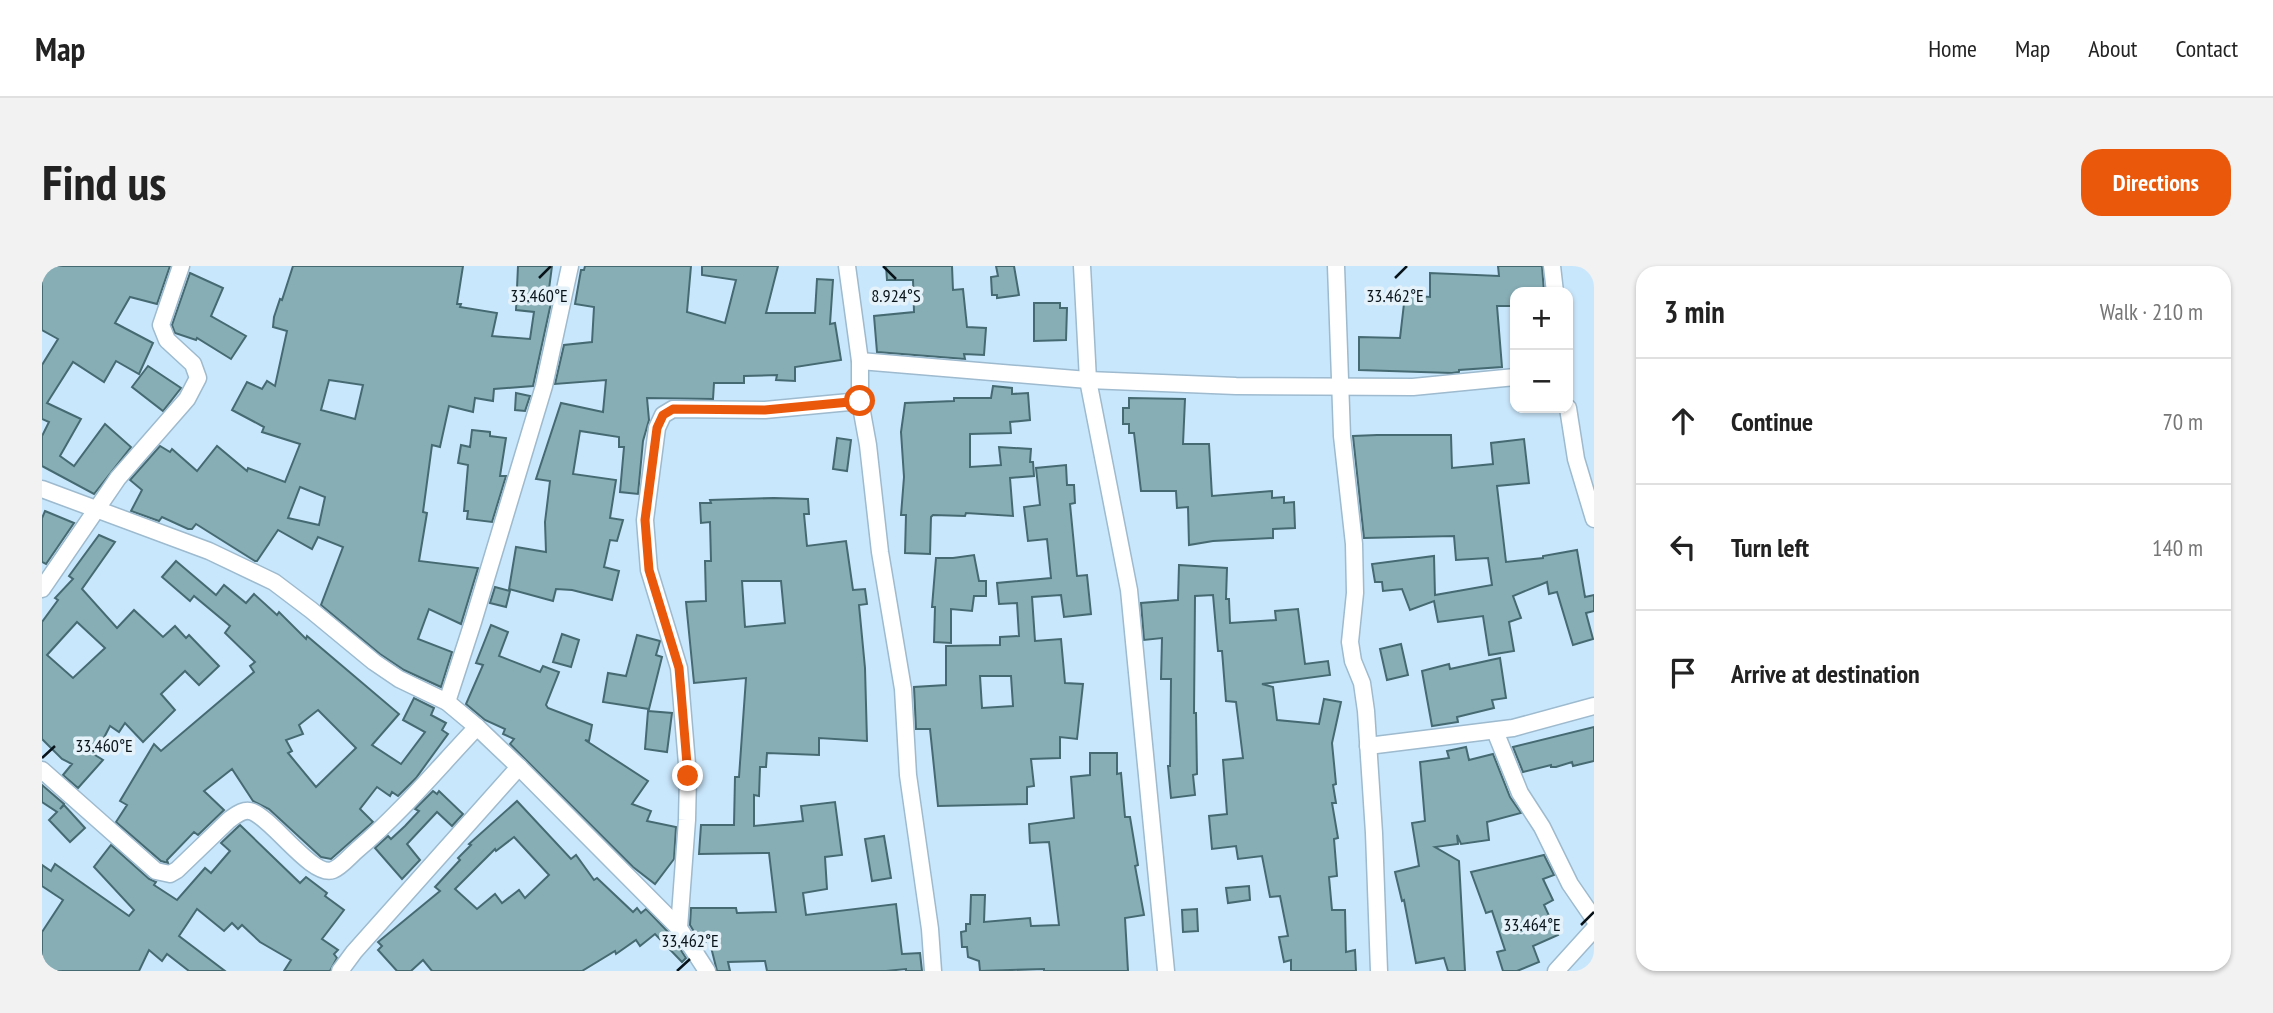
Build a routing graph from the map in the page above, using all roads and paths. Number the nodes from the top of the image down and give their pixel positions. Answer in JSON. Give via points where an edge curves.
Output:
{"nodes":[{"id":1,"x":181,"y":266,"type":"edge"},
{"id":2,"x":570,"y":266,"type":"edge"},
{"id":3,"x":847,"y":266,"type":"edge"},
{"id":4,"x":1082,"y":266,"type":"edge"},
{"id":5,"x":1336,"y":266,"type":"edge"},
{"id":6,"x":1552,"y":266,"type":"edge"},
{"id":7,"x":1554,"y":287,"type":"edge"},
{"id":8,"x":860,"y":361,"type":"junction"},
{"id":9,"x":1510,"y":377,"type":"edge"},
{"id":10,"x":1088,"y":380,"type":"junction"},
{"id":11,"x":1341,"y":385,"type":"junction"},
{"id":12,"x":860,"y":401,"type":"junction"},
{"id":13,"x":1568,"y":413,"type":"edge"},
{"id":14,"x":42,"y":489,"type":"edge"},
{"id":15,"x":97,"y":509,"type":"junction"},
{"id":16,"x":1594,"y":519,"type":"edge"},
{"id":17,"x":42,"y":589,"type":"edge"},
{"id":18,"x":447,"y":702,"type":"junction"},
{"id":19,"x":1594,"y":705,"type":"edge"},
{"id":20,"x":477,"y":727,"type":"junction"},
{"id":21,"x":1495,"y":731,"type":"junction"},
{"id":22,"x":1368,"y":746,"type":"junction"},
{"id":23,"x":519,"y":767,"type":"junction"},
{"id":24,"x":42,"y":770,"type":"edge"},
{"id":25,"x":1594,"y":919,"type":"edge"},
{"id":26,"x":679,"y":929,"type":"junction"},
{"id":27,"x":1594,"y":929,"type":"edge"},
{"id":28,"x":1561,"y":969,"type":"edge"},
{"id":29,"x":340,"y":971,"type":"edge"},
{"id":30,"x":706,"y":971,"type":"edge"},
{"id":31,"x":933,"y":971,"type":"edge"},
{"id":32,"x":1166,"y":971,"type":"edge"},
{"id":33,"x":1378,"y":971,"type":"edge"}],
"edges":[{"from":1,"to":15,"type":"street","via":[[161,326],[167,340],[193,364],[198,379],[187,399]]},
{"from":2,"to":18,"type":"street","via":[[544,386]]},
{"from":3,"to":8,"type":"street"},
{"from":4,"to":10,"type":"street"},
{"from":5,"to":11,"type":"street"},
{"from":6,"to":7,"type":"street"},
{"from":8,"to":10,"type":"street"},
{"from":8,"to":12,"type":"street"},
{"from":9,"to":11,"type":"street","via":[[1413,387]]},
{"from":10,"to":11,"type":"street"},
{"from":10,"to":32,"type":"street","via":[[1129,590]]},
{"from":11,"to":22,"type":"street","via":[[1354,544],[1350,642],[1362,683]]},
{"from":12,"to":26,"type":"street","via":[[765,410],[673,409],[663,415],[657,428],[645,520],[649,570],[679,668],[687,762]]},
{"from":12,"to":31,"type":"street","via":[[903,689],[908,775]]},
{"from":13,"to":16,"type":"street"},
{"from":14,"to":15,"type":"street"},
{"from":15,"to":17,"type":"street"},
{"from":15,"to":18,"type":"street","via":[[209,551],[274,582],[374,662]]},
{"from":18,"to":20,"type":"street"},
{"from":19,"to":21,"type":"street"},
{"from":20,"to":23,"type":"street"},
{"from":20,"to":24,"type":"street","via":[[377,834],[334,870],[324,872],[253,811],[246,811],[237,813],[177,870],[156,872]]},
{"from":21,"to":22,"type":"street"},
{"from":21,"to":25,"type":"street","via":[[1520,793]]},
{"from":22,"to":33,"type":"street"},
{"from":23,"to":26,"type":"street"},
{"from":23,"to":29,"type":"street"},
{"from":26,"to":30,"type":"street"},
{"from":27,"to":28,"type":"street"}]}
